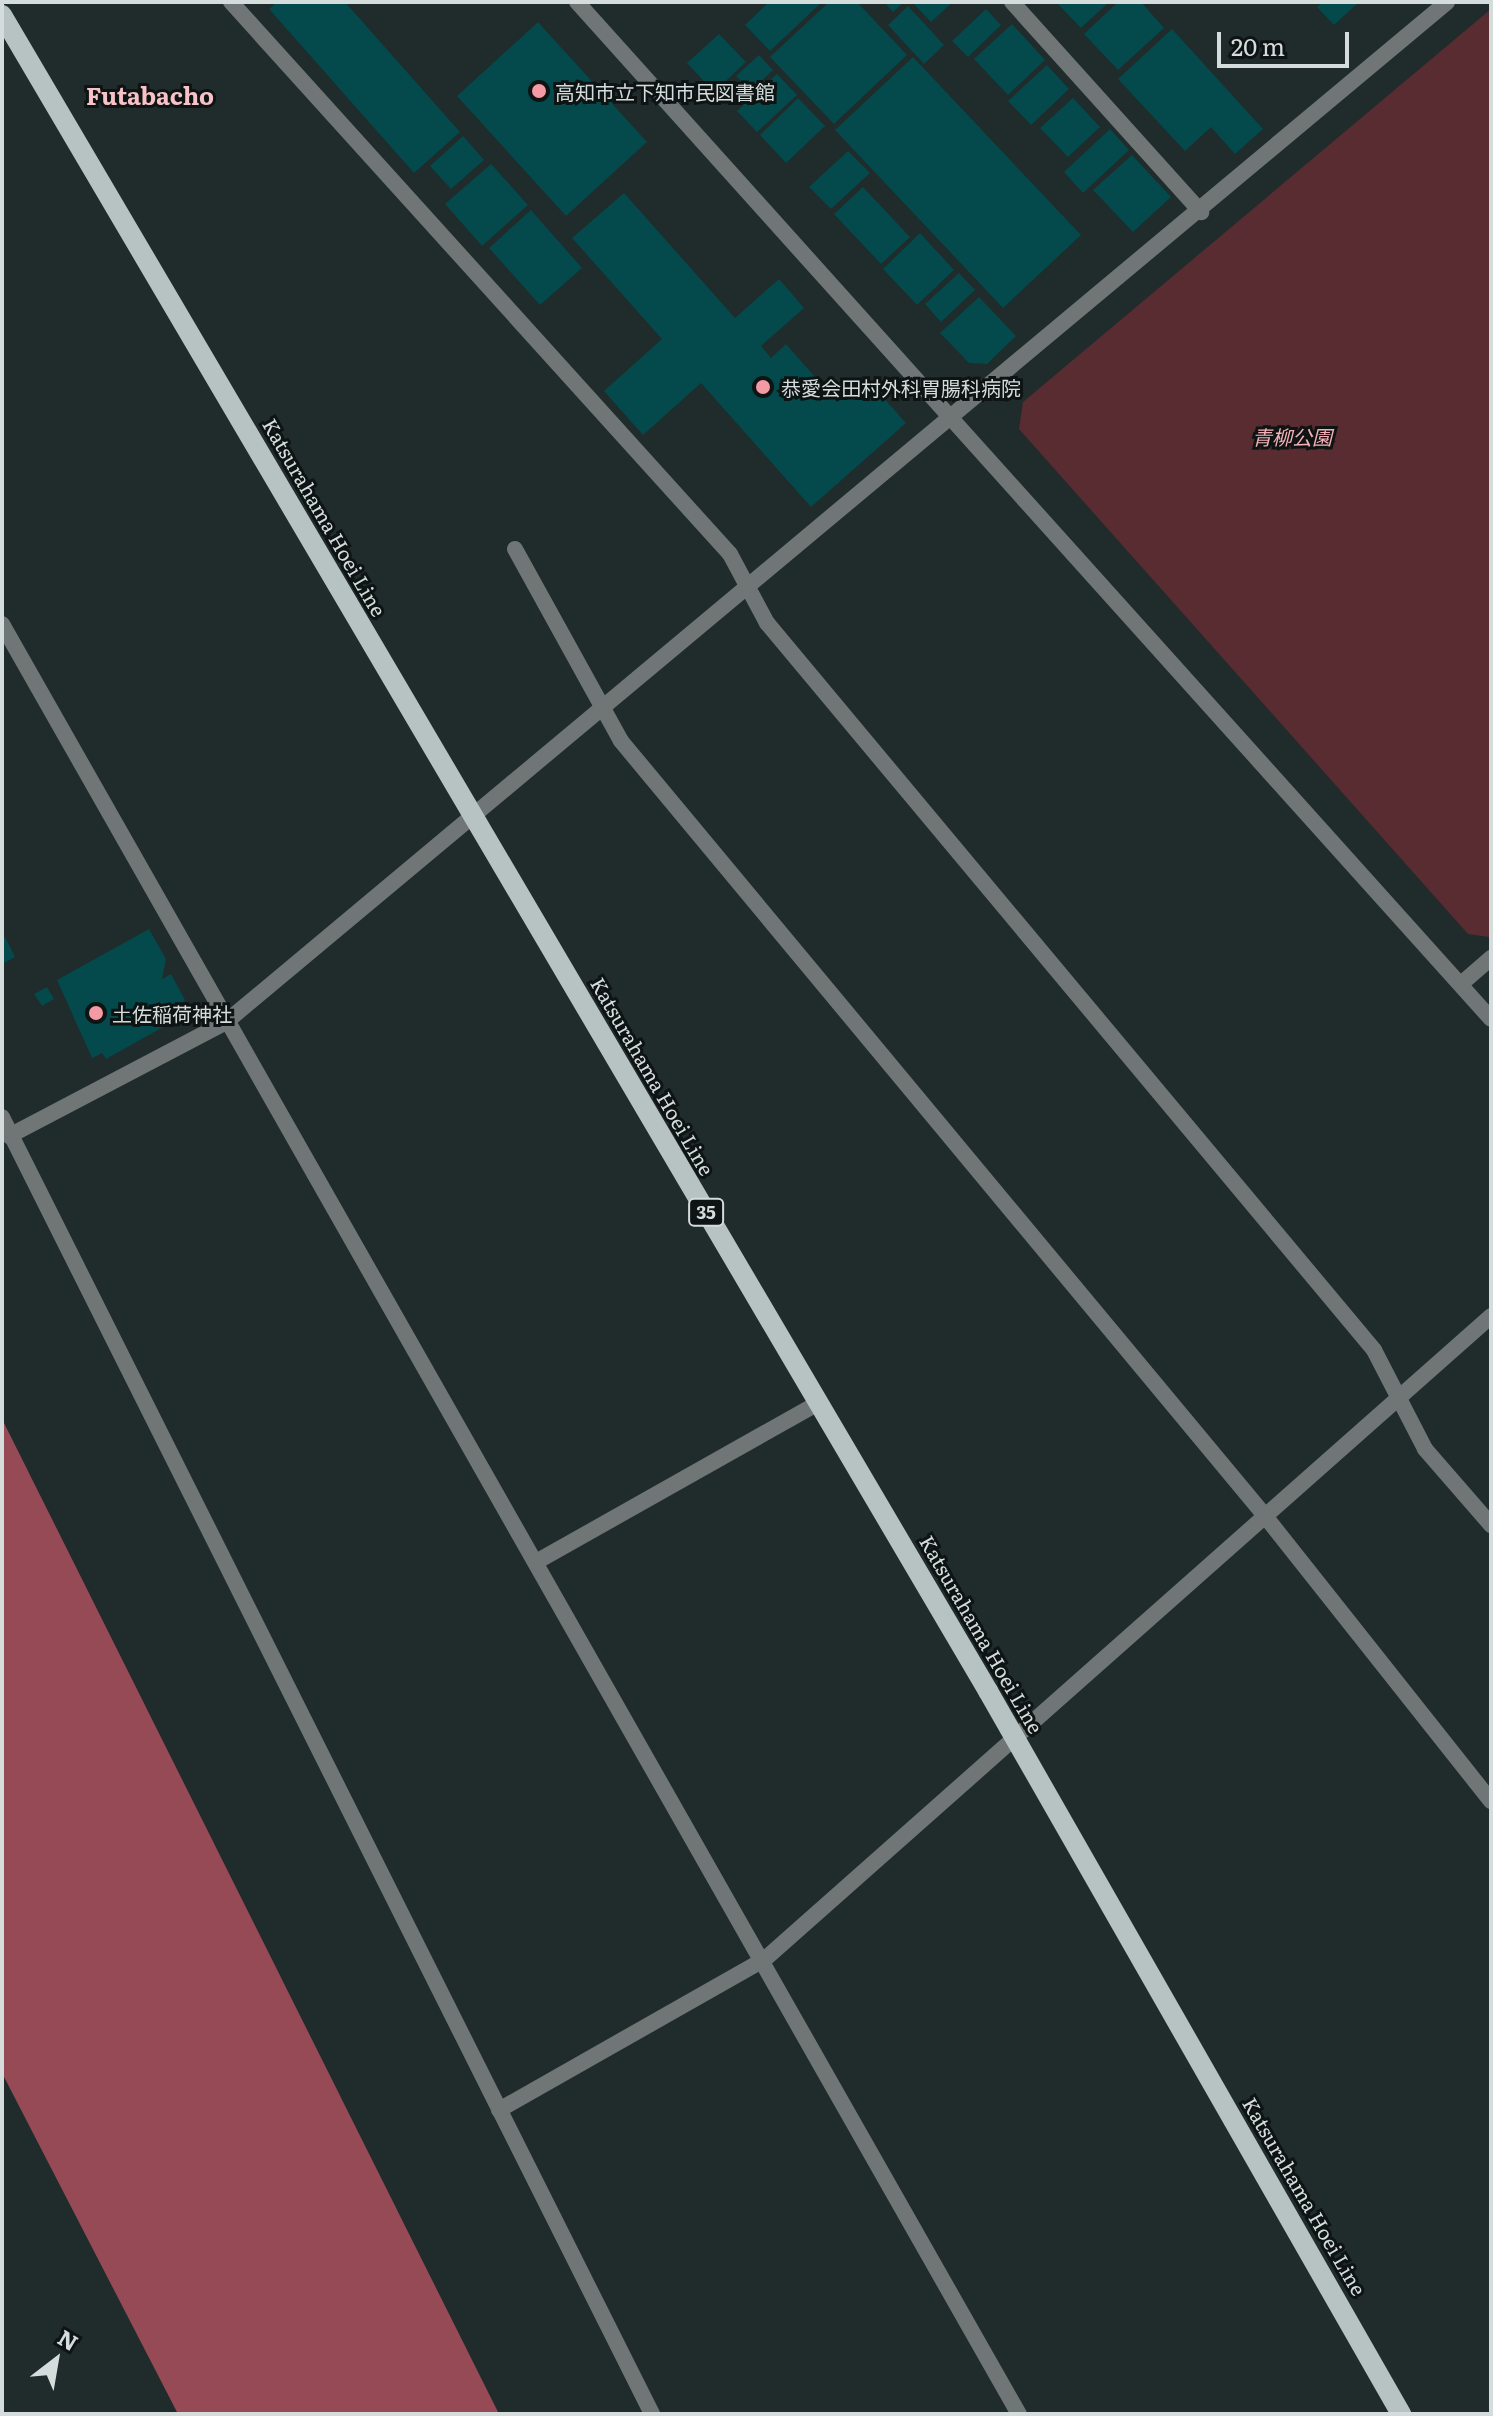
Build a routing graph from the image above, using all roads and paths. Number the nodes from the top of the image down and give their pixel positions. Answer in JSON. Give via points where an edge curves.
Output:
{"nodes":[{"id":1,"x":231,"y":2,"type":"edge"},
{"id":2,"x":577,"y":2,"type":"edge"},
{"id":3,"x":1012,"y":2,"type":"edge"},
{"id":4,"x":1447,"y":2,"type":"edge"},
{"id":5,"x":2,"y":15,"type":"edge"},
{"id":6,"x":1201,"y":212,"type":"junction"},
{"id":7,"x":954,"y":421,"type":"junction"},
{"id":8,"x":515,"y":549,"type":"dead end"},
{"id":9,"x":749,"y":589,"type":"junction"},
{"id":10,"x":2,"y":624,"type":"edge"},
{"id":11,"x":604,"y":711,"type":"junction"},
{"id":12,"x":474,"y":820,"type":"junction"},
{"id":13,"x":1491,"y":958,"type":"edge"},
{"id":14,"x":1461,"y":984,"type":"junction"},
{"id":15,"x":1491,"y":1019,"type":"edge"},
{"id":16,"x":226,"y":1022,"type":"junction"},
{"id":17,"x":2,"y":1117,"type":"edge"},
{"id":18,"x":9,"y":1136,"type":"junction"},
{"id":19,"x":1491,"y":1316,"type":"edge"},
{"id":20,"x":1396,"y":1399,"type":"junction"},
{"id":21,"x":818,"y":1403,"type":"junction"},
{"id":22,"x":1265,"y":1516,"type":"junction"},
{"id":23,"x":1491,"y":1525,"type":"edge"},
{"id":24,"x":536,"y":1562,"type":"junction"},
{"id":25,"x":1014,"y":1735,"type":"junction"},
{"id":26,"x":1491,"y":1801,"type":"edge"},
{"id":27,"x":765,"y":1959,"type":"junction"},
{"id":28,"x":499,"y":2110,"type":"junction"},
{"id":29,"x":652,"y":2414,"type":"edge"},
{"id":30,"x":1019,"y":2414,"type":"edge"},
{"id":31,"x":1401,"y":2414,"type":"edge"}],
"edges":[{"from":1,"to":9,"type":"street","via":[[730,554]]},
{"from":2,"to":7,"type":"street"},
{"from":3,"to":6,"type":"street"},
{"from":4,"to":6,"type":"street"},
{"from":5,"to":12,"type":"main road","name":"Katsurahama Hoei Line","number":"35"},
{"from":6,"to":7,"type":"street"},
{"from":7,"to":9,"type":"street"},
{"from":7,"to":14,"type":"street"},
{"from":8,"to":11,"type":"street"},
{"from":9,"to":11,"type":"street"},
{"from":9,"to":20,"type":"street","via":[[777,635],[1374,1350]]},
{"from":10,"to":16,"type":"street"},
{"from":11,"to":12,"type":"street"},
{"from":11,"to":22,"type":"street","via":[[621,741]]},
{"from":12,"to":16,"type":"street"},
{"from":12,"to":21,"type":"main road","name":"Katsurahama Hoei Line","number":"35"},
{"from":13,"to":14,"type":"street"},
{"from":14,"to":15,"type":"street"},
{"from":16,"to":18,"type":"street"},
{"from":16,"to":24,"type":"street"},
{"from":17,"to":18,"type":"street"},
{"from":18,"to":28,"type":"street"},
{"from":19,"to":20,"type":"street"},
{"from":20,"to":22,"type":"street"},
{"from":20,"to":23,"type":"street","via":[[1425,1449]]},
{"from":21,"to":24,"type":"street"},
{"from":21,"to":25,"type":"main road","name":"Katsurahama Hoei Line","number":"35"},
{"from":22,"to":25,"type":"street"},
{"from":22,"to":26,"type":"street"},
{"from":24,"to":27,"type":"street"},
{"from":25,"to":27,"type":"street"},
{"from":25,"to":31,"type":"main road","name":"Katsurahama Hoei Line","number":"35"},
{"from":27,"to":28,"type":"street"},
{"from":27,"to":30,"type":"street"},
{"from":28,"to":29,"type":"street"}]}
